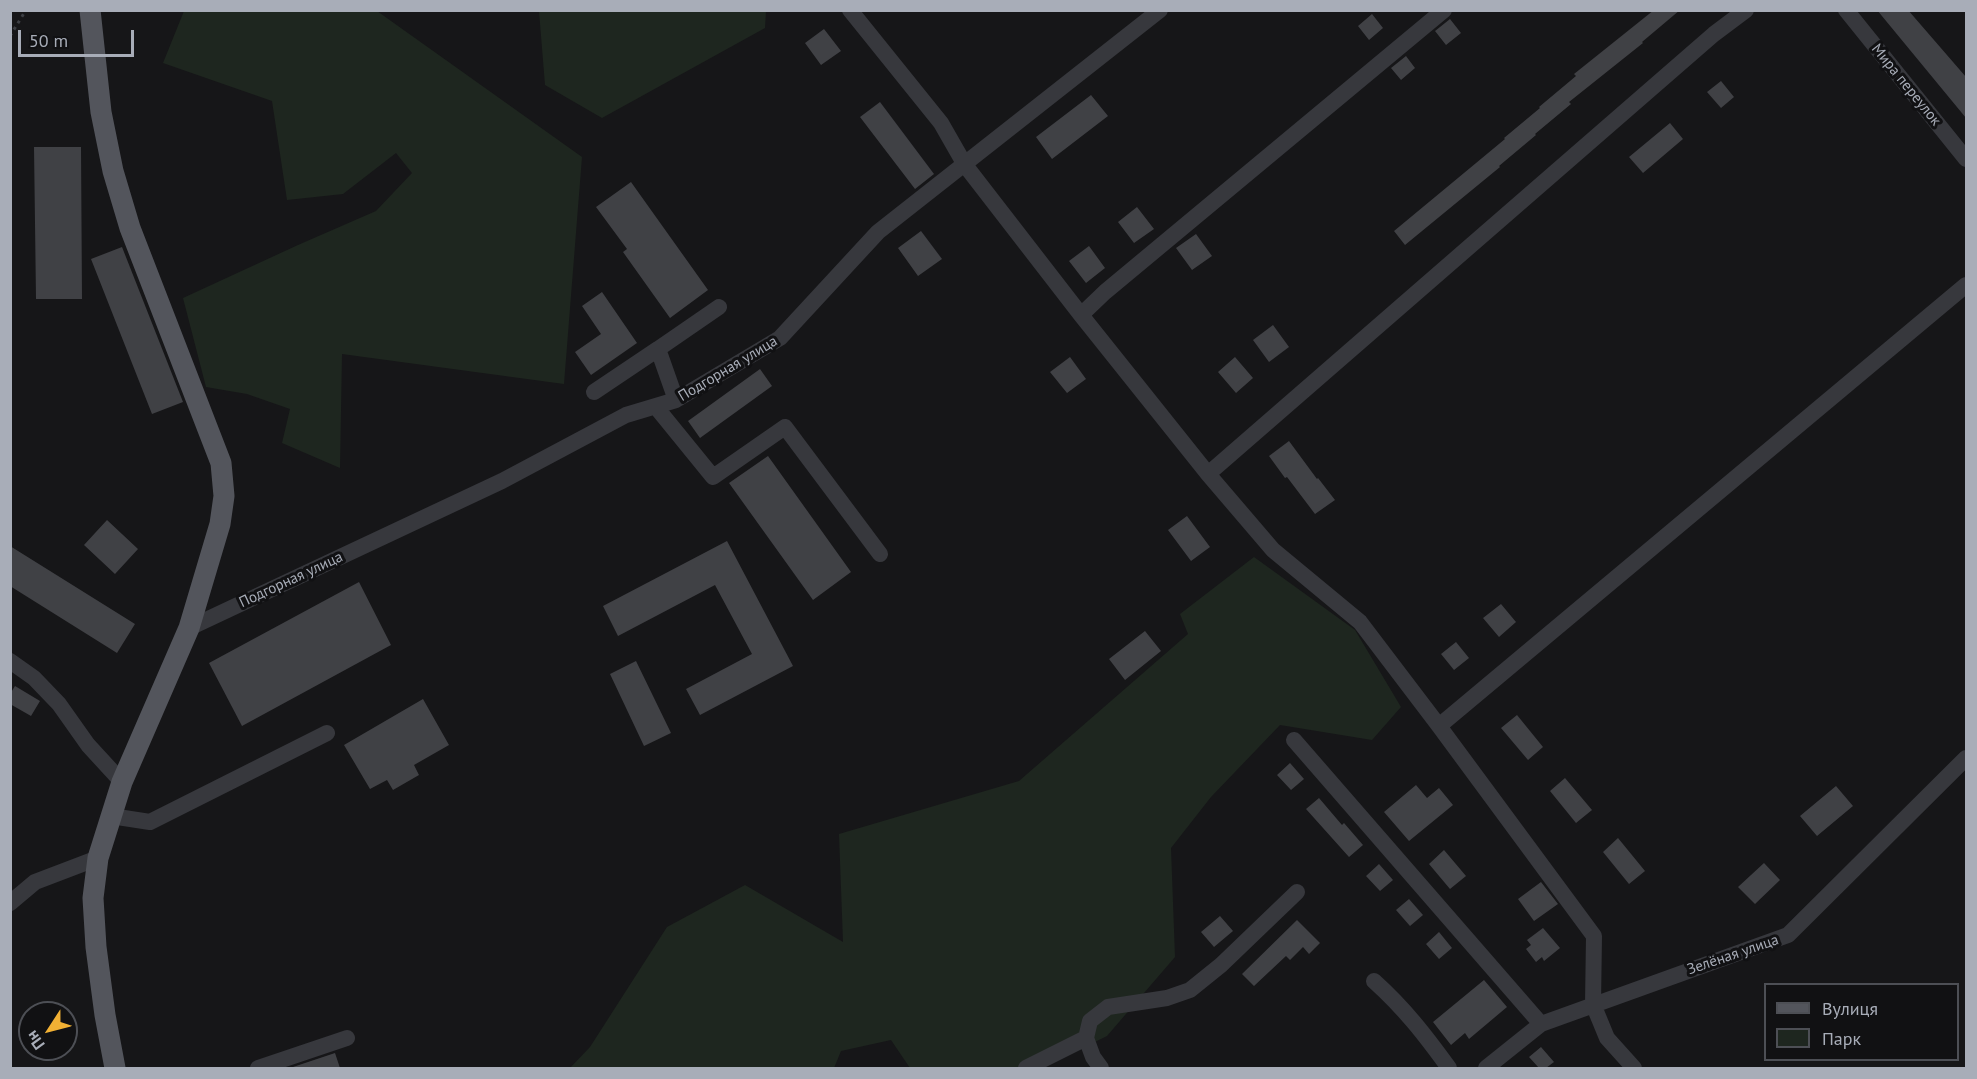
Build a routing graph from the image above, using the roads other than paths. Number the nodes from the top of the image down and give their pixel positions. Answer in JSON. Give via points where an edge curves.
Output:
{"nodes":[{"id":1,"x":90,"y":10,"type":"edge"},
{"id":2,"x":850,"y":10,"type":"edge"},
{"id":3,"x":1160,"y":10,"type":"edge"},
{"id":4,"x":1444,"y":10,"type":"edge"},
{"id":5,"x":1746,"y":10,"type":"edge"},
{"id":6,"x":1846,"y":10,"type":"edge"},
{"id":7,"x":1966,"y":159,"type":"edge"},
{"id":8,"x":965,"y":165,"type":"junction"},
{"id":9,"x":1966,"y":285,"type":"edge"},
{"id":10,"x":719,"y":307,"type":"dead end"},
{"id":11,"x":1081,"y":315,"type":"junction"},
{"id":12,"x":658,"y":350,"type":"junction"},
{"id":13,"x":594,"y":392,"type":"dead end"},
{"id":14,"x":676,"y":400,"type":"junction"},
{"id":15,"x":656,"y":406,"type":"junction"},
{"id":16,"x":1208,"y":474,"type":"junction"},
{"id":17,"x":880,"y":554,"type":"dead end"},
{"id":18,"x":189,"y":628,"type":"junction"},
{"id":19,"x":10,"y":662,"type":"edge"},
{"id":20,"x":1439,"y":726,"type":"junction"},
{"id":21,"x":327,"y":733,"type":"dead end"},
{"id":22,"x":1294,"y":740,"type":"dead end"},
{"id":23,"x":1966,"y":758,"type":"edge"},
{"id":24,"x":122,"y":782,"type":"junction"},
{"id":25,"x":111,"y":816,"type":"junction"},
{"id":26,"x":98,"y":858,"type":"junction"},
{"id":27,"x":1297,"y":892,"type":"dead end"},
{"id":28,"x":10,"y":903,"type":"edge"},
{"id":29,"x":1374,"y":981,"type":"dead end"},
{"id":30,"x":1593,"y":1004,"type":"junction"},
{"id":31,"x":1541,"y":1024,"type":"junction"},
{"id":32,"x":347,"y":1038,"type":"dead end"},
{"id":33,"x":1086,"y":1038,"type":"junction"},
{"id":34,"x":115,"y":1068,"type":"edge"},
{"id":35,"x":258,"y":1068,"type":"edge"},
{"id":36,"x":1026,"y":1068,"type":"edge"},
{"id":37,"x":1101,"y":1068,"type":"edge"},
{"id":38,"x":1449,"y":1068,"type":"edge"},
{"id":39,"x":1486,"y":1068,"type":"edge"},
{"id":40,"x":1634,"y":1068,"type":"edge"}],
"edges":[{"from":1,"to":18,"type":"main road","via":[[101,112],[113,171],[130,228],[220,463],[224,496],[220,525]]},
{"from":2,"to":8,"type":"street","via":[[941,123]]},
{"from":3,"to":8,"type":"street","name":"Подгорная улица"},
{"from":4,"to":11,"type":"street"},
{"from":5,"to":16,"type":"street"},
{"from":6,"to":7,"type":"street","name":"Мира переулок"},
{"from":8,"to":11,"type":"street"},
{"from":8,"to":14,"type":"street","name":"Подгорная улица","via":[[878,232],[780,339]]},
{"from":9,"to":20,"type":"street"},
{"from":10,"to":12,"type":"street"},
{"from":11,"to":16,"type":"street"},
{"from":12,"to":13,"type":"street"},
{"from":12,"to":14,"type":"street"},
{"from":14,"to":15,"type":"street","name":"Подгорная улица"},
{"from":15,"to":17,"type":"street","via":[[713,477],[785,427]]},
{"from":15,"to":18,"type":"street","name":"Подгорная улица","via":[[626,415],[502,481]]},
{"from":16,"to":20,"type":"street","via":[[1273,550],[1360,622]]},
{"from":18,"to":24,"type":"main road"},
{"from":19,"to":24,"type":"street","via":[[34,678],[59,704],[88,746]]},
{"from":20,"to":30,"type":"street","via":[[1594,936]]},
{"from":21,"to":25,"type":"street","via":[[150,822]]},
{"from":22,"to":31,"type":"street"},
{"from":23,"to":30,"type":"street","name":"Зелёная улица","via":[[1788,935]]},
{"from":24,"to":25,"type":"main road"},
{"from":25,"to":26,"type":"main road"},
{"from":26,"to":28,"type":"street","via":[[35,882]]},
{"from":26,"to":34,"type":"main road","via":[[93,898],[96,947]]},
{"from":27,"to":33,"type":"street","via":[[1190,990],[1167,998],[1108,1007],[1090,1021]]},
{"from":29,"to":38,"type":"street","via":[[1412,1018]]},
{"from":30,"to":31,"type":"street","name":"Зелёная улица"},
{"from":30,"to":40,"type":"street","via":[[1607,1038]]},
{"from":31,"to":39,"type":"street","name":"Зелёная улица"},
{"from":32,"to":35,"type":"street"},
{"from":33,"to":36,"type":"street"},
{"from":33,"to":37,"type":"street"}]}
